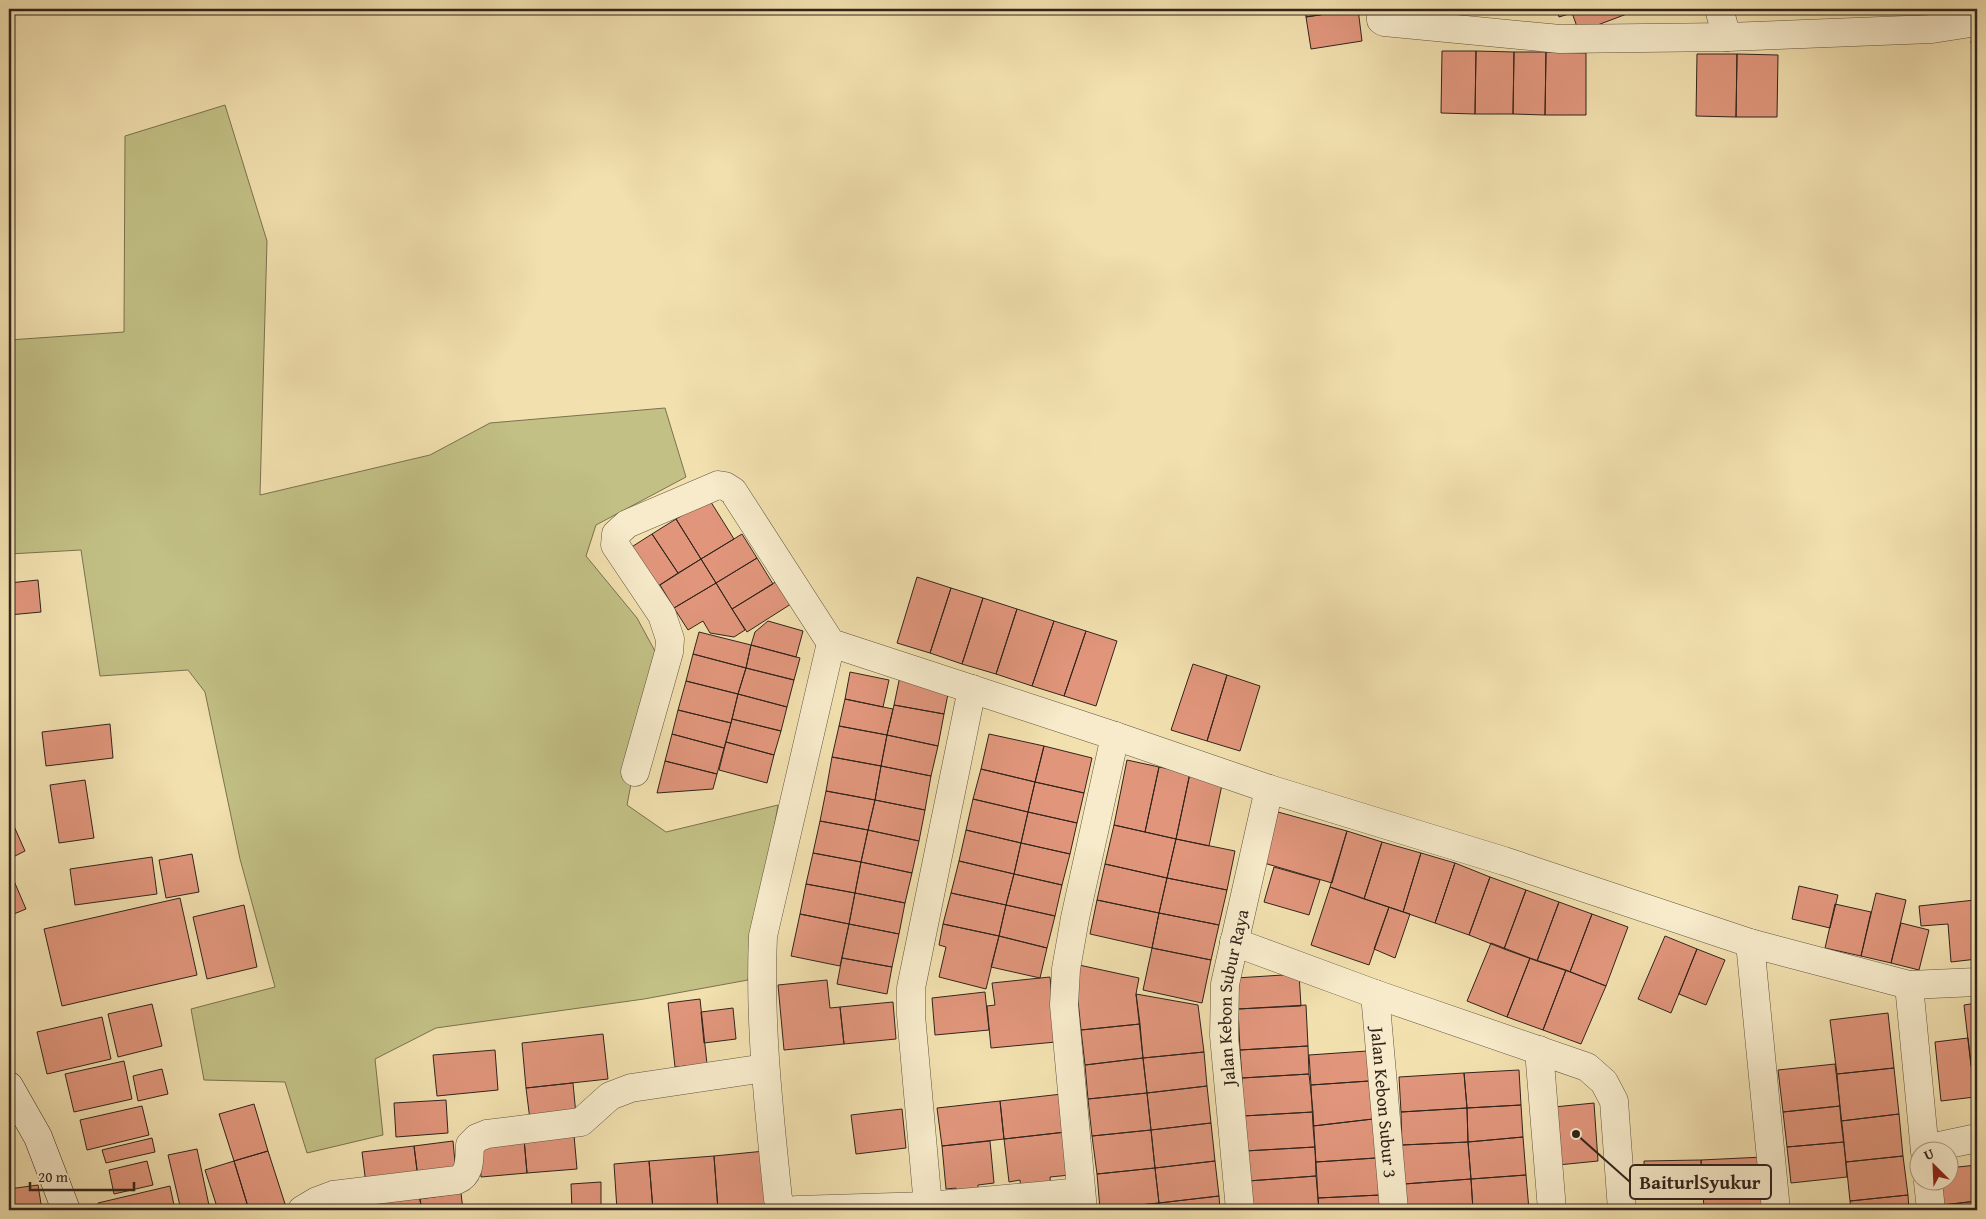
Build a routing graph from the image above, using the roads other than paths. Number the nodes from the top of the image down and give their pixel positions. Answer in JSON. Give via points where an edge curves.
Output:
{"nodes":[{"id":1,"x":1380,"y":9,"type":"edge"},
{"id":2,"x":1719,"y":9,"type":"edge"},
{"id":3,"x":1977,"y":22,"type":"edge"},
{"id":4,"x":1727,"y":37,"type":"junction"},
{"id":5,"x":830,"y":643,"type":"junction"},
{"id":6,"x":972,"y":689,"type":"junction"},
{"id":7,"x":1115,"y":736,"type":"junction"},
{"id":8,"x":635,"y":772,"type":"dead end"},
{"id":9,"x":1270,"y":789,"type":"junction"},
{"id":10,"x":1234,"y":942,"type":"junction"},
{"id":11,"x":1750,"y":943,"type":"junction"},
{"id":12,"x":1977,"y":982,"type":"edge"},
{"id":13,"x":1909,"y":985,"type":"junction"},
{"id":14,"x":1375,"y":994,"type":"junction"},
{"id":15,"x":1539,"y":1050,"type":"junction"},
{"id":16,"x":765,"y":1068,"type":"junction"},
{"id":17,"x":9,"y":1086,"type":"edge"},
{"id":18,"x":1977,"y":1138,"type":"edge"},
{"id":19,"x":1924,"y":1142,"type":"edge"},
{"id":20,"x":1958,"y":1142,"type":"edge"},
{"id":21,"x":1929,"y":1192,"type":"edge"},
{"id":22,"x":1082,"y":1201,"type":"edge"},
{"id":23,"x":928,"y":1206,"type":"junction"},
{"id":24,"x":66,"y":1210,"type":"edge"},
{"id":25,"x":302,"y":1210,"type":"edge"},
{"id":26,"x":788,"y":1210,"type":"edge"},
{"id":27,"x":797,"y":1210,"type":"edge"},
{"id":28,"x":1240,"y":1210,"type":"edge"},
{"id":29,"x":1394,"y":1210,"type":"edge"},
{"id":30,"x":1552,"y":1210,"type":"edge"},
{"id":31,"x":1622,"y":1210,"type":"edge"},
{"id":32,"x":1776,"y":1210,"type":"edge"},
{"id":33,"x":1930,"y":1210,"type":"edge"}],
"edges":[{"from":1,"to":4,"type":"street","via":[[1384,22],[1560,39]]},
{"from":2,"to":4,"type":"street"},
{"from":3,"to":4,"type":"street","via":[[1932,29]]},
{"from":5,"to":6,"type":"street"},
{"from":5,"to":8,"type":"street","via":[[733,491],[728,488],[718,486],[627,524],[616,534],[615,545],[662,615],[670,639]]},
{"from":5,"to":16,"type":"street","via":[[763,936]]},
{"from":6,"to":7,"type":"street"},
{"from":6,"to":23,"type":"street","via":[[912,988],[910,1015]]},
{"from":7,"to":9,"type":"street"},
{"from":7,"to":22,"type":"street","via":[[1066,969],[1064,1005]]},
{"from":9,"to":10,"type":"street","name":"Jalan Kebon Subur Raya"},
{"from":9,"to":11,"type":"street","via":[[1504,861]]},
{"from":10,"to":14,"type":"street"},
{"from":10,"to":28,"type":"street","name":"Jalan Kebon Subur Raya","via":[[1225,984],[1224,1036]]},
{"from":11,"to":13,"type":"street"},
{"from":11,"to":32,"type":"street"},
{"from":12,"to":13,"type":"street"},
{"from":13,"to":19,"type":"street"},
{"from":14,"to":15,"type":"street"},
{"from":14,"to":29,"type":"street","name":"Jalan Kebon Subur 3"},
{"from":15,"to":30,"type":"street"},
{"from":15,"to":31,"type":"street","via":[[1587,1067],[1610,1092],[1614,1101]]},
{"from":16,"to":25,"type":"street","via":[[631,1088],[603,1101],[581,1122],[487,1134],[478,1138],[470,1145],[468,1171],[456,1180],[333,1195]]},
{"from":16,"to":26,"type":"street","via":[[778,1199]]},
{"from":17,"to":24,"type":"street","via":[[38,1137]]},
{"from":18,"to":20,"type":"street"},
{"from":21,"to":33,"type":"street"},
{"from":22,"to":23,"type":"street"},
{"from":23,"to":27,"type":"street"}]}
